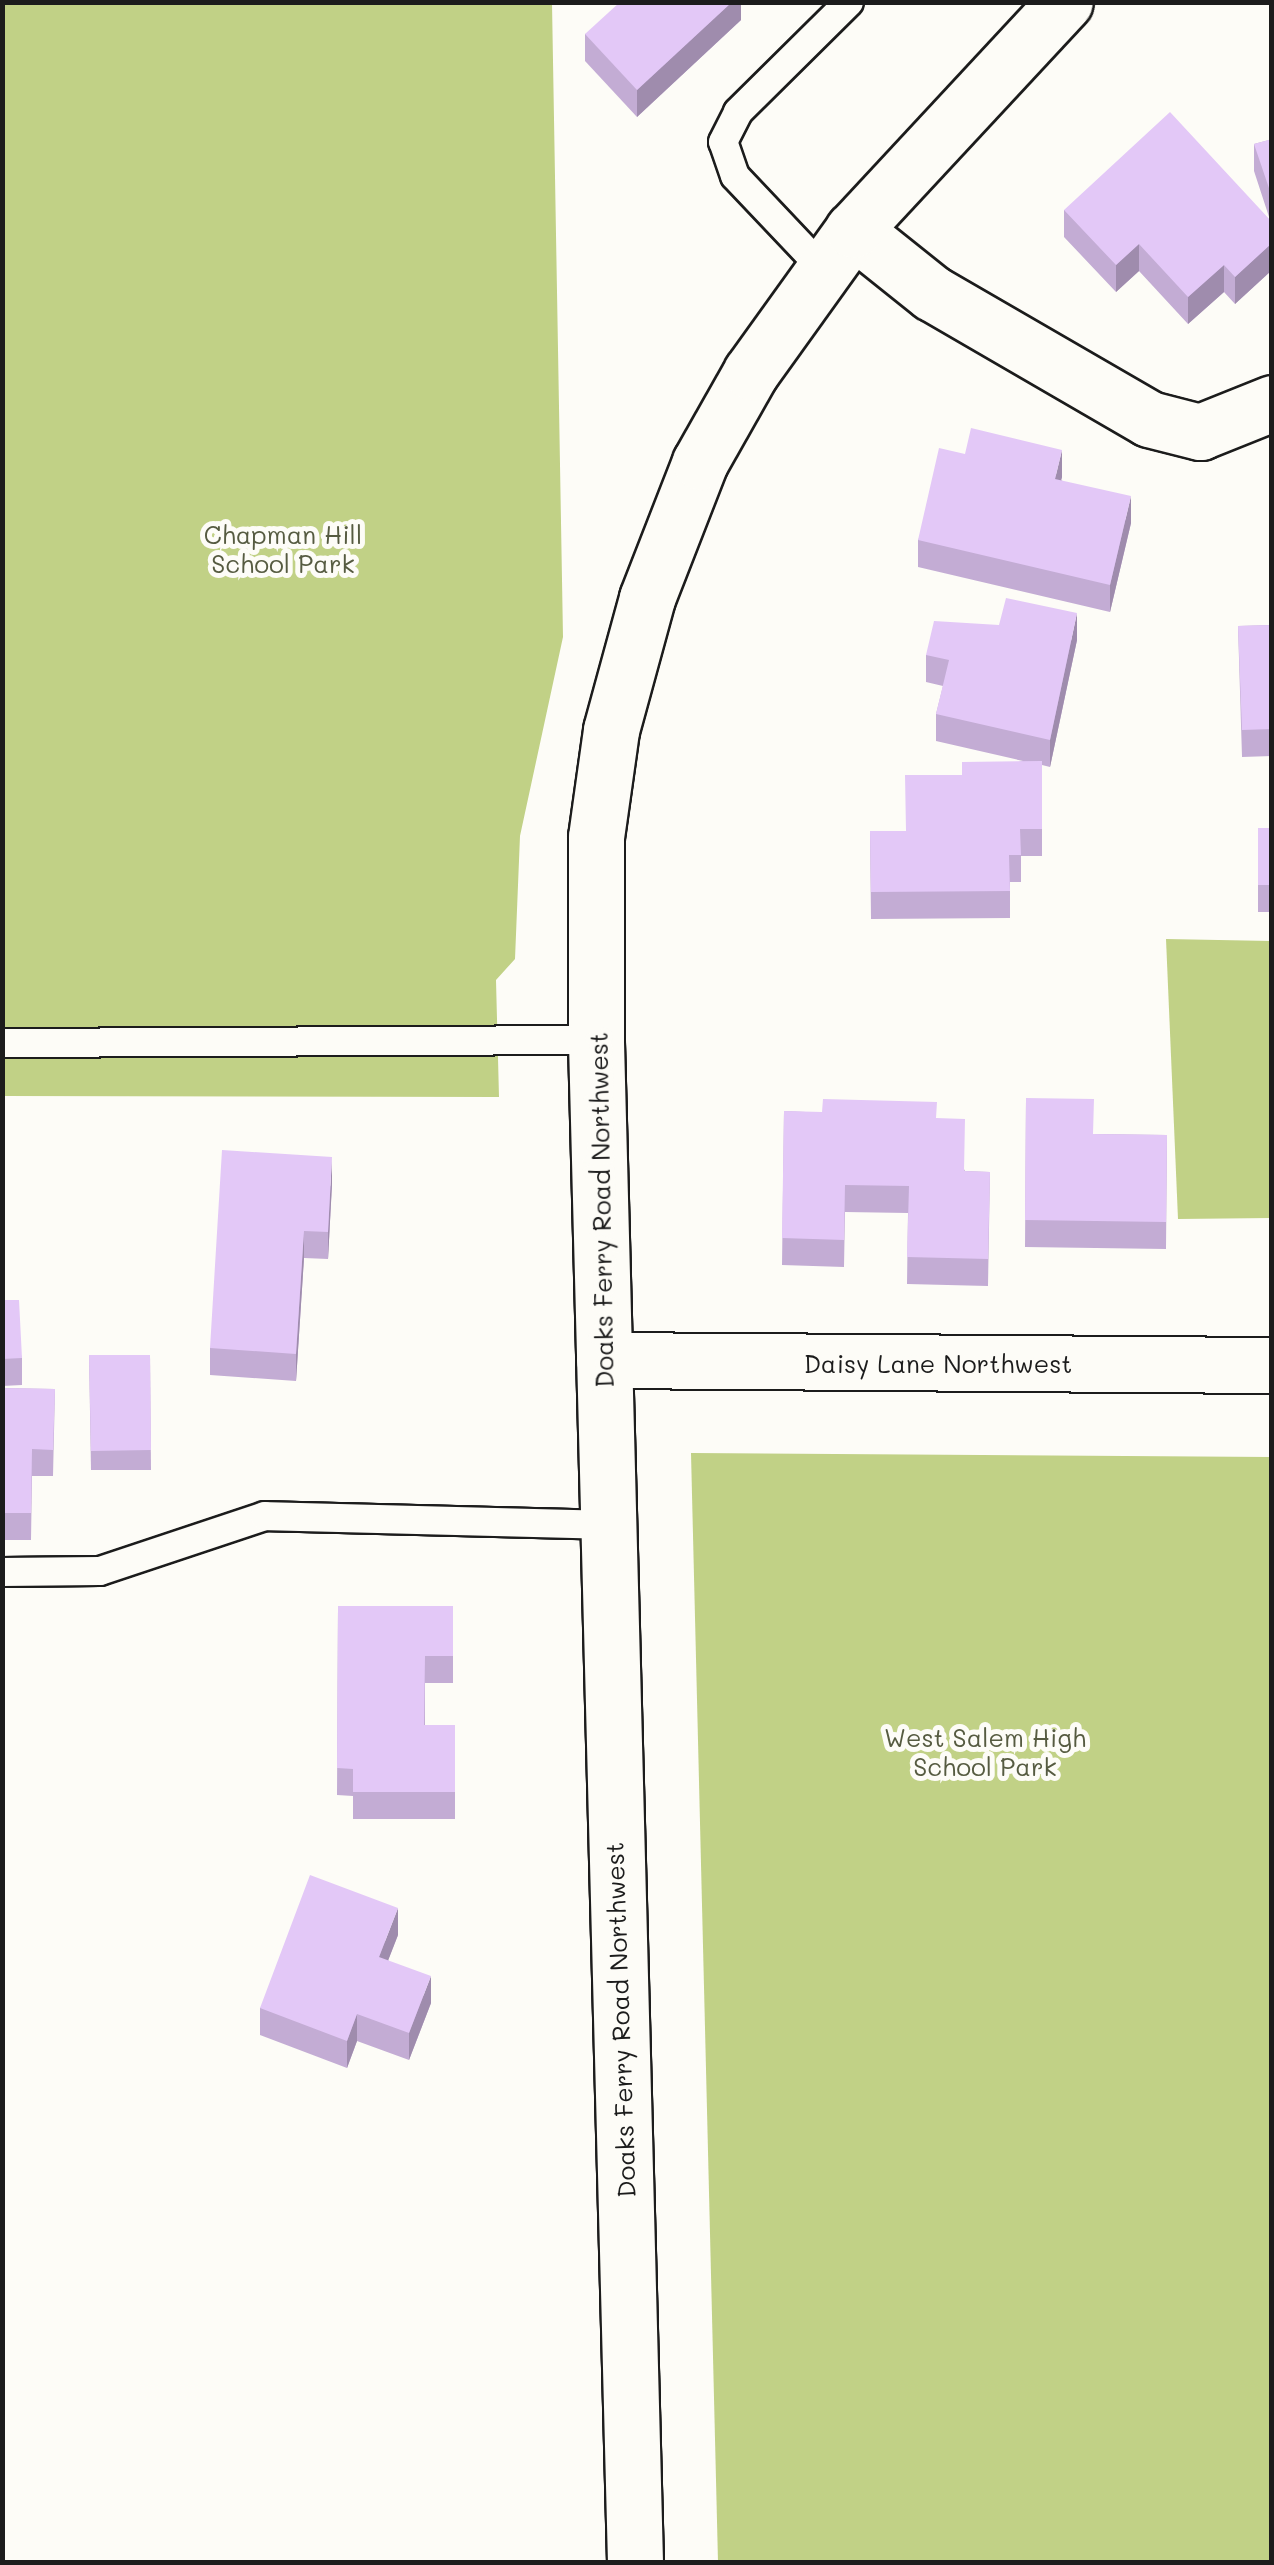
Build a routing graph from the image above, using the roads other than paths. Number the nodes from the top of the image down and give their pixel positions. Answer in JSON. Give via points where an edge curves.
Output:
{"nodes":[{"id":1,"x":849,"y":2,"type":"edge"},
{"id":2,"x":1065,"y":2,"type":"edge"},
{"id":3,"x":838,"y":250,"type":"junction"},
{"id":4,"x":1272,"y":403,"type":"edge"},
{"id":5,"x":596,"y":1040,"type":"junction"},
{"id":6,"x":2,"y":1043,"type":"edge"},
{"id":7,"x":604,"y":1360,"type":"junction"},
{"id":8,"x":1272,"y":1365,"type":"edge"},
{"id":9,"x":608,"y":1525,"type":"junction"},
{"id":10,"x":2,"y":1572,"type":"edge"},
{"id":11,"x":635,"y":2562,"type":"edge"}],
"edges":[{"from":1,"to":3,"type":"lane","via":[[738,112],[723,142],[735,176]]},
{"from":2,"to":3,"type":"main road","name":"Doaks Ferry Road Northwest"},
{"from":3,"to":4,"type":"main road","via":[[932,293],[1149,419],[1200,432]]},
{"from":3,"to":5,"type":"main road","name":"Doaks Ferry Road Northwest","via":[[700,462],[647,598],[611,730],[596,837]]},
{"from":5,"to":6,"type":"lane"},
{"from":5,"to":7,"type":"main road","name":"Doaks Ferry Road Northwest"},
{"from":7,"to":8,"type":"main road","name":"Daisy Lane Northwest"},
{"from":7,"to":9,"type":"main road","name":"Doaks Ferry Road Northwest"},
{"from":9,"to":10,"type":"lane","via":[[265,1516],[100,1571]]},
{"from":9,"to":11,"type":"main road","name":"Doaks Ferry Road Northwest"}]}
